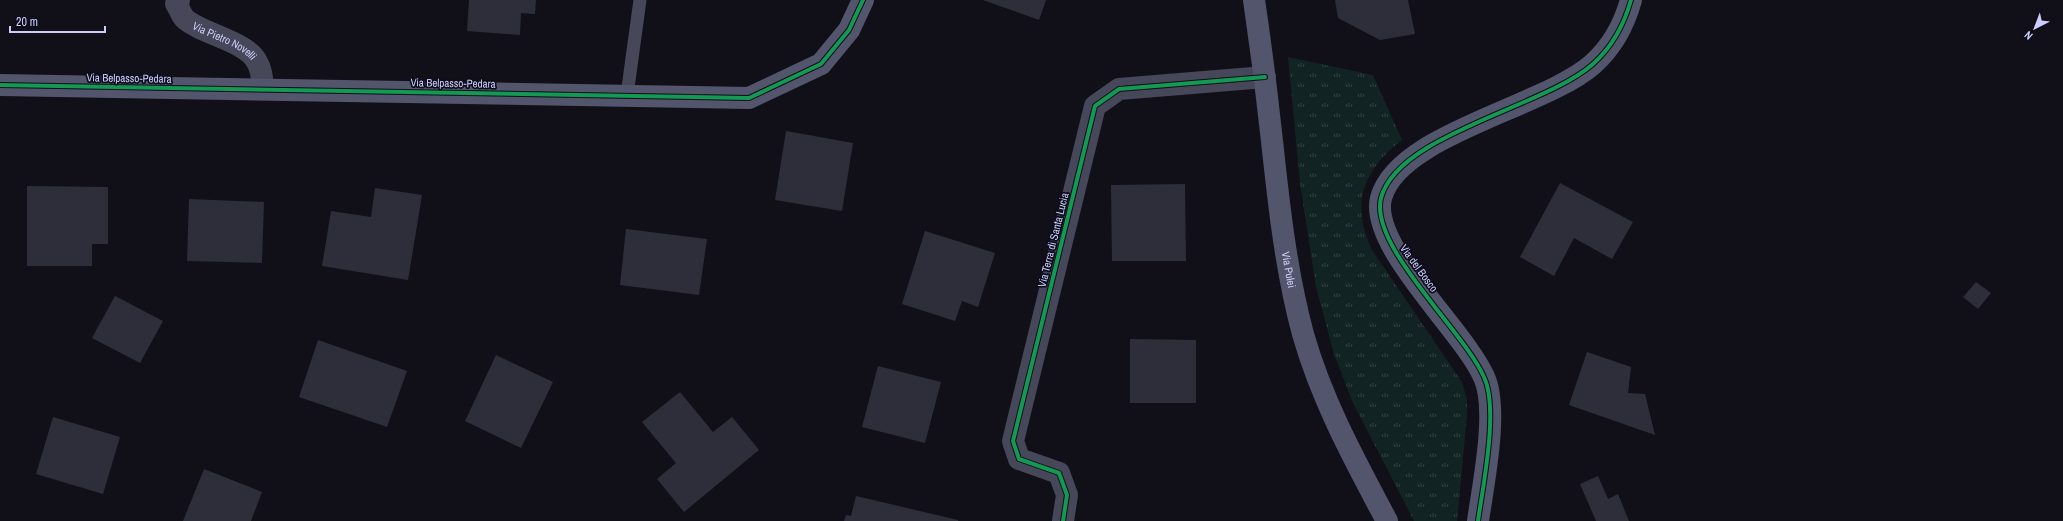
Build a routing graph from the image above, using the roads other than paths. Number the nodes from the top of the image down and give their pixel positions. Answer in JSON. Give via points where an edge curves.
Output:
{"nodes":[{"id":1,"x":179,"y":0,"type":"edge"},
{"id":2,"x":640,"y":0,"type":"edge"},
{"id":3,"x":863,"y":0,"type":"edge"},
{"id":4,"x":1254,"y":0,"type":"edge"},
{"id":5,"x":1631,"y":0,"type":"edge"},
{"id":6,"x":1265,"y":77,"type":"junction"},
{"id":7,"x":0,"y":85,"type":"edge"},
{"id":8,"x":263,"y":89,"type":"junction"},
{"id":9,"x":626,"y":95,"type":"junction"},
{"id":10,"x":1063,"y":521,"type":"edge"},
{"id":11,"x":1387,"y":521,"type":"edge"},
{"id":12,"x":1478,"y":521,"type":"edge"}],
"edges":[{"from":1,"to":8,"type":"street","name":"Via Pietro Novelli","via":[[176,4],[184,17],[250,53],[257,61]]},
{"from":2,"to":9,"type":"lane"},
{"from":3,"to":9,"type":"street","name":"Via Belpasso-Pedara","via":[[849,30],[821,64],[749,98]]},
{"from":4,"to":6,"type":"street","name":"Via Pulei"},
{"from":5,"to":12,"type":"street","name":"Via del Bosco","via":[[1626,18],[1611,46],[1592,65],[1572,79],[1453,134],[1412,157],[1390,178],[1381,199],[1382,224],[1394,251],[1469,350],[1485,378],[1492,410]]},
{"from":6,"to":10,"type":"street","name":"Via Terra di Santa Lucia","via":[[1119,89],[1095,106],[1013,441],[1019,459],[1059,473],[1067,495]]},
{"from":6,"to":11,"type":"street","name":"Via Pulei","via":[[1281,220],[1289,272],[1304,334],[1323,392]]},
{"from":7,"to":8,"type":"street","name":"Via Belpasso-Pedara"},
{"from":8,"to":9,"type":"street","name":"Via Belpasso-Pedara"}]}
